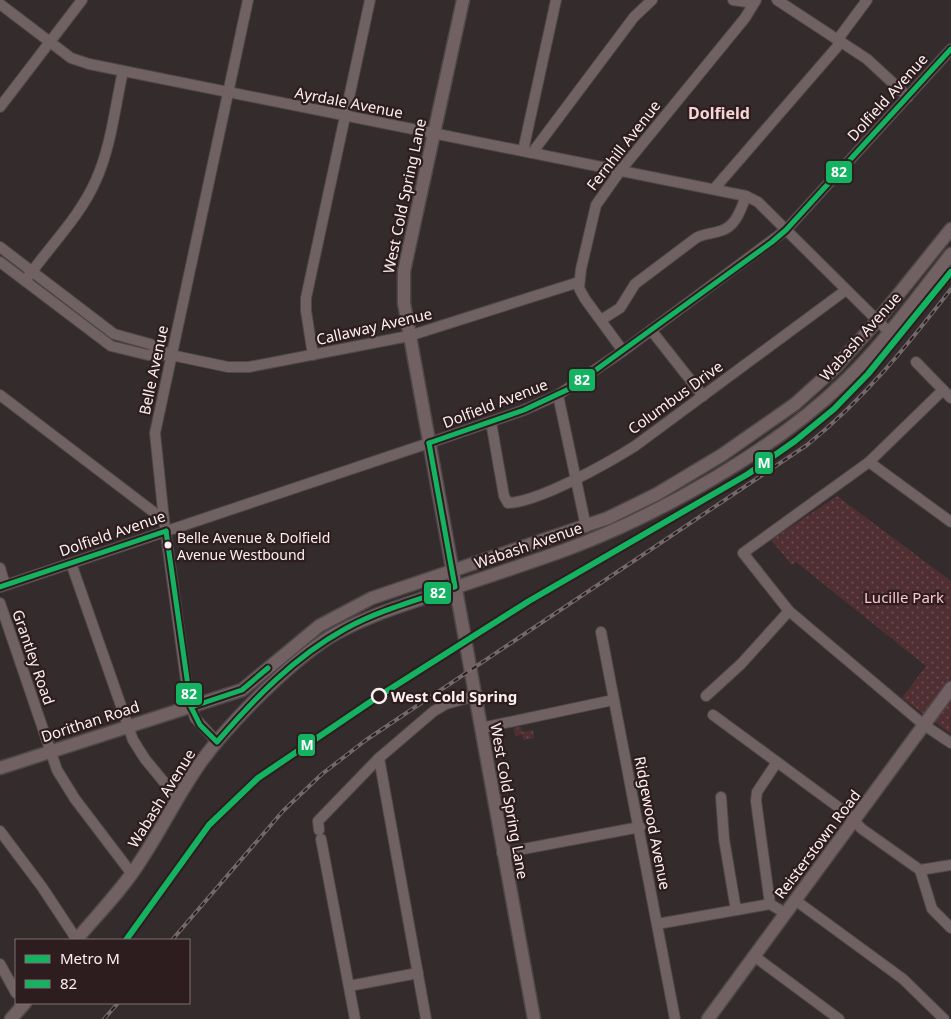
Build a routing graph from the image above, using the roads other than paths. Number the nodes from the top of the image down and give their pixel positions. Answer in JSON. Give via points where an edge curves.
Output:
{"nodes":[{"id":1,"x":82,"y":0,"type":"edge"},
{"id":2,"x":248,"y":0,"type":"edge"},
{"id":3,"x":370,"y":0,"type":"edge"},
{"id":4,"x":462,"y":0,"type":"edge"},
{"id":5,"x":556,"y":0,"type":"edge"},
{"id":6,"x":652,"y":0,"type":"edge"},
{"id":7,"x":733,"y":0,"type":"edge"},
{"id":8,"x":777,"y":0,"type":"edge"},
{"id":9,"x":867,"y":0,"type":"edge"},
{"id":10,"x":755,"y":1,"type":"edge"},
{"id":11,"x":0,"y":4,"type":"edge"},
{"id":12,"x":839,"y":41,"type":"junction"},
{"id":13,"x":50,"y":43,"type":"junction"},
{"id":14,"x":951,"y":49,"type":"edge"},
{"id":15,"x":123,"y":72,"type":"junction"},
{"id":16,"x":228,"y":92,"type":"junction"},
{"id":17,"x":908,"y":97,"type":"junction"},
{"id":18,"x":0,"y":108,"type":"edge"},
{"id":19,"x":345,"y":116,"type":"junction"},
{"id":20,"x":434,"y":134,"type":"junction"},
{"id":21,"x":528,"y":152,"type":"junction"},
{"id":22,"x":620,"y":171,"type":"junction"},
{"id":23,"x":714,"y":190,"type":"junction"},
{"id":24,"x":746,"y":196,"type":"junction"},
{"id":25,"x":951,"y":229,"type":"edge"},
{"id":26,"x":786,"y":230,"type":"junction"},
{"id":27,"x":0,"y":248,"type":"edge"},
{"id":28,"x":951,"y":254,"type":"edge"},
{"id":29,"x":0,"y":262,"type":"edge"},
{"id":30,"x":32,"y":271,"type":"junction"},
{"id":31,"x":25,"y":281,"type":"junction"},
{"id":32,"x":579,"y":282,"type":"junction"},
{"id":33,"x":846,"y":290,"type":"junction"},
{"id":34,"x":601,"y":320,"type":"junction"},
{"id":35,"x":878,"y":321,"type":"junction"},
{"id":36,"x":651,"y":330,"type":"junction"},
{"id":37,"x":889,"y":332,"type":"junction"},
{"id":38,"x":114,"y":334,"type":"junction"},
{"id":39,"x":409,"y":336,"type":"junction"},
{"id":40,"x":111,"y":346,"type":"junction"},
{"id":41,"x":623,"y":351,"type":"junction"},
{"id":42,"x":172,"y":355,"type":"junction"},
{"id":43,"x":313,"y":355,"type":"junction"},
{"id":44,"x":916,"y":362,"type":"dead end"},
{"id":45,"x":943,"y":390,"type":"junction"},
{"id":46,"x":558,"y":395,"type":"junction"},
{"id":47,"x":0,"y":396,"type":"edge"},
{"id":48,"x":702,"y":396,"type":"junction"},
{"id":49,"x":951,"y":398,"type":"edge"},
{"id":50,"x":491,"y":422,"type":"junction"},
{"id":51,"x":429,"y":443,"type":"junction"},
{"id":52,"x":869,"y":462,"type":"junction"},
{"id":53,"x":574,"y":479,"type":"junction"},
{"id":54,"x":164,"y":520,"type":"junction"},
{"id":55,"x":951,"y":522,"type":"edge"},
{"id":56,"x":586,"y":527,"type":"junction"},
{"id":57,"x":166,"y":531,"type":"junction"},
{"id":58,"x":71,"y":563,"type":"junction"},
{"id":59,"x":0,"y":568,"type":"edge"},
{"id":60,"x":453,"y":572,"type":"junction"},
{"id":61,"x":3,"y":586,"type":"edge"},
{"id":62,"x":455,"y":587,"type":"junction"},
{"id":63,"x":0,"y":603,"type":"edge"},
{"id":64,"x":789,"y":611,"type":"junction"},
{"id":65,"x":601,"y":632,"type":"dead end"},
{"id":66,"x":951,"y":688,"type":"edge"},
{"id":67,"x":475,"y":696,"type":"junction"},
{"id":68,"x":706,"y":696,"type":"dead end"},
{"id":69,"x":613,"y":700,"type":"junction"},
{"id":70,"x":191,"y":707,"type":"junction"},
{"id":71,"x":712,"y":715,"type":"dead end"},
{"id":72,"x":924,"y":725,"type":"junction"},
{"id":73,"x":127,"y":726,"type":"junction"},
{"id":74,"x":481,"y":728,"type":"junction"},
{"id":75,"x":217,"y":742,"type":"junction"},
{"id":76,"x":951,"y":743,"type":"edge"},
{"id":77,"x":50,"y":752,"type":"junction"},
{"id":78,"x":379,"y":758,"type":"junction"},
{"id":79,"x":777,"y":762,"type":"junction"},
{"id":80,"x":0,"y":768,"type":"edge"},
{"id":81,"x":721,"y":797,"type":"dead end"},
{"id":82,"x":178,"y":799,"type":"junction"},
{"id":83,"x":855,"y":820,"type":"junction"},
{"id":84,"x":640,"y":827,"type":"junction"},
{"id":85,"x":0,"y":831,"type":"edge"},
{"id":86,"x":502,"y":853,"type":"junction"},
{"id":87,"x":951,"y":865,"type":"edge"},
{"id":88,"x":920,"y":870,"type":"junction"},
{"id":89,"x":132,"y":874,"type":"junction"},
{"id":90,"x":795,"y":900,"type":"junction"},
{"id":91,"x":770,"y":904,"type":"junction"},
{"id":92,"x":736,"y":910,"type":"junction"},
{"id":93,"x":785,"y":913,"type":"junction"},
{"id":94,"x":657,"y":924,"type":"junction"},
{"id":95,"x":951,"y":928,"type":"edge"},
{"id":96,"x":75,"y":939,"type":"edge"},
{"id":97,"x":77,"y":939,"type":"edge"},
{"id":98,"x":754,"y":956,"type":"junction"},
{"id":99,"x":0,"y":964,"type":"edge"},
{"id":100,"x":418,"y":973,"type":"junction"},
{"id":101,"x":348,"y":986,"type":"junction"},
{"id":102,"x":15,"y":991,"type":"edge"},
{"id":103,"x":22,"y":1004,"type":"edge"},
{"id":104,"x":11,"y":1019,"type":"edge"},
{"id":105,"x":355,"y":1019,"type":"edge"},
{"id":106,"x":426,"y":1019,"type":"edge"},
{"id":107,"x":534,"y":1019,"type":"edge"},
{"id":108,"x":674,"y":1019,"type":"edge"},
{"id":109,"x":708,"y":1019,"type":"edge"},
{"id":110,"x":839,"y":1019,"type":"edge"},
{"id":111,"x":944,"y":1019,"type":"edge"}],
"edges":[{"from":1,"to":13,"type":"street"},
{"from":2,"to":16,"type":"street","name":"Belle Avenue"},
{"from":3,"to":19,"type":"street"},
{"from":4,"to":20,"type":"main road","name":"West Cold Spring Lane"},
{"from":5,"to":21,"type":"street"},
{"from":6,"to":21,"type":"street","via":[[634,17]]},
{"from":7,"to":10,"type":"street"},
{"from":8,"to":12,"type":"street"},
{"from":9,"to":12,"type":"street"},
{"from":10,"to":22,"type":"street","name":"Fernhill Avenue"},
{"from":11,"to":13,"type":"street","name":"Ayrdale Avenue"},
{"from":12,"to":17,"type":"street","via":[[878,69]]},
{"from":12,"to":23,"type":"street"},
{"from":13,"to":15,"type":"street","name":"Ayrdale Avenue","via":[[77,61]]},
{"from":13,"to":18,"type":"street"},
{"from":14,"to":17,"type":"street","name":"Dolfield Avenue"},
{"from":15,"to":16,"type":"street","name":"Ayrdale Avenue"},
{"from":15,"to":30,"type":"street","via":[[96,180]]},
{"from":16,"to":19,"type":"street","name":"Ayrdale Avenue"},
{"from":16,"to":42,"type":"street","name":"Belle Avenue"},
{"from":17,"to":26,"type":"street","name":"Dolfield Avenue"},
{"from":19,"to":20,"type":"street","name":"Ayrdale Avenue"},
{"from":19,"to":43,"type":"street","via":[[305,305]]},
{"from":20,"to":21,"type":"street","name":"Ayrdale Avenue"},
{"from":20,"to":39,"type":"main road","name":"West Cold Spring Lane","via":[[404,270]]},
{"from":21,"to":22,"type":"street","name":"Ayrdale Avenue"},
{"from":22,"to":23,"type":"street","name":"Ayrdale Avenue"},
{"from":22,"to":32,"type":"street","name":"Fernhill Avenue","via":[[596,204]]},
{"from":23,"to":24,"type":"street","name":"Ayrdale Avenue"},
{"from":24,"to":26,"type":"street","name":"Ayrdale Avenue","via":[[758,202]]},
{"from":24,"to":34,"type":"street","via":[[731,225],[720,232],[696,238],[635,284],[620,308]]},
{"from":25,"to":35,"type":"main road","name":"Wabash Avenue"},
{"from":26,"to":33,"type":"street","name":"Ayrdale Avenue"},
{"from":26,"to":36,"type":"street","name":"Dolfield Avenue"},
{"from":27,"to":30,"type":"street","name":"Callaway Avenue"},
{"from":28,"to":37,"type":"main road","name":"Wabash Avenue"},
{"from":29,"to":31,"type":"street","name":"Callaway Avenue"},
{"from":30,"to":31,"type":"street"},
{"from":30,"to":38,"type":"street","name":"Callaway Avenue"},
{"from":31,"to":40,"type":"street","name":"Callaway Avenue"},
{"from":32,"to":34,"type":"street","via":[[582,294]]},
{"from":32,"to":39,"type":"street","name":"Callaway Avenue"},
{"from":33,"to":35,"type":"street","name":"Ayrdale Avenue"},
{"from":33,"to":48,"type":"street","name":"Columbus Drive"},
{"from":34,"to":41,"type":"street"},
{"from":35,"to":37,"type":"street","name":"Ayrdale Avenue"},
{"from":35,"to":56,"type":"main road","name":"Wabash Avenue","via":[[818,385],[774,420],[664,490]]},
{"from":36,"to":41,"type":"street","name":"Dolfield Avenue"},
{"from":36,"to":48,"type":"street"},
{"from":37,"to":62,"type":"main road","name":"Wabash Avenue","via":[[820,403],[758,450],[639,518],[592,540]]},
{"from":38,"to":40,"type":"street"},
{"from":38,"to":42,"type":"street","name":"Callaway Avenue","via":[[150,344]]},
{"from":39,"to":43,"type":"street","name":"Callaway Avenue"},
{"from":39,"to":51,"type":"main road","name":"West Cold Spring Lane"},
{"from":40,"to":42,"type":"street","name":"Callaway Avenue","via":[[148,356]]},
{"from":41,"to":46,"type":"street","name":"Dolfield Avenue"},
{"from":42,"to":43,"type":"street","name":"Callaway Avenue","via":[[240,368]]},
{"from":42,"to":54,"type":"street","name":"Belle Avenue","via":[[155,433]]},
{"from":44,"to":45,"type":"street"},
{"from":45,"to":49,"type":"street"},
{"from":45,"to":52,"type":"street"},
{"from":46,"to":50,"type":"street","name":"Dolfield Avenue"},
{"from":46,"to":53,"type":"street"},
{"from":47,"to":54,"type":"street"},
{"from":48,"to":53,"type":"street","name":"Columbus Drive","via":[[635,446]]},
{"from":50,"to":51,"type":"street","name":"Dolfield Avenue"},
{"from":50,"to":53,"type":"street","name":"Columbus Drive","via":[[508,503]]},
{"from":51,"to":57,"type":"street","name":"Dolfield Avenue"},
{"from":51,"to":60,"type":"main road","name":"West Cold Spring Lane"},
{"from":52,"to":55,"type":"street"},
{"from":52,"to":64,"type":"street","via":[[742,553]]},
{"from":53,"to":56,"type":"street"},
{"from":54,"to":57,"type":"street","name":"Belle Avenue"},
{"from":56,"to":60,"type":"main road","name":"Wabash Avenue"},
{"from":57,"to":58,"type":"street","name":"Dolfield Avenue"},
{"from":57,"to":70,"type":"street","name":"Belle Avenue"},
{"from":58,"to":61,"type":"street","name":"Dolfield Avenue"},
{"from":58,"to":73,"type":"street"},
{"from":59,"to":61,"type":"street"},
{"from":60,"to":62,"type":"main road","name":"West Cold Spring Lane"},
{"from":60,"to":70,"type":"main road","name":"Wabash Avenue","via":[[372,598],[337,615],[297,642],[242,690]]},
{"from":62,"to":67,"type":"main road","name":"West Cold Spring Lane"},
{"from":62,"to":75,"type":"main road","name":"Wabash Avenue","via":[[375,615],[329,638],[286,671]]},
{"from":63,"to":77,"type":"street","name":"Grantley Road"},
{"from":64,"to":68,"type":"street","via":[[741,664]]},
{"from":64,"to":72,"type":"street"},
{"from":65,"to":69,"type":"street","name":"Ridgewood Avenue"},
{"from":66,"to":72,"type":"main road","name":"Reisterstown Road"},
{"from":67,"to":74,"type":"main road","name":"West Cold Spring Lane"},
{"from":67,"to":78,"type":"street","via":[[436,710]]},
{"from":69,"to":74,"type":"street"},
{"from":69,"to":84,"type":"street","name":"Ridgewood Avenue"},
{"from":70,"to":73,"type":"main road","name":"Dorithan Road"},
{"from":70,"to":75,"type":"street","name":"Belle Avenue","via":[[200,725]]},
{"from":71,"to":79,"type":"street"},
{"from":72,"to":76,"type":"street"},
{"from":72,"to":83,"type":"main road","name":"Reisterstown Road"},
{"from":73,"to":77,"type":"main road","name":"Dorithan Road"},
{"from":73,"to":82,"type":"street","via":[[145,759]]},
{"from":74,"to":86,"type":"main road","name":"West Cold Spring Lane"},
{"from":75,"to":82,"type":"main road","name":"Wabash Avenue"},
{"from":77,"to":80,"type":"main road","name":"Dorithan Road"},
{"from":77,"to":89,"type":"street","name":"Grantley Road","via":[[66,784]]},
{"from":78,"to":100,"type":"street"},
{"from":78,"to":101,"type":"street","via":[[319,830]]},
{"from":79,"to":83,"type":"street"},
{"from":79,"to":91,"type":"street","via":[[757,792],[756,801]]},
{"from":81,"to":92,"type":"street","via":[[724,839]]},
{"from":82,"to":89,"type":"main road","name":"Wabash Avenue"},
{"from":83,"to":88,"type":"street","via":[[862,829]]},
{"from":83,"to":90,"type":"main road","name":"Reisterstown Road"},
{"from":84,"to":86,"type":"street"},
{"from":84,"to":94,"type":"street","name":"Ridgewood Avenue"},
{"from":85,"to":96,"type":"street"},
{"from":86,"to":107,"type":"main road","name":"West Cold Spring Lane"},
{"from":87,"to":88,"type":"street"},
{"from":88,"to":95,"type":"street","via":[[932,909]]},
{"from":89,"to":97,"type":"main road","name":"Wabash Avenue"},
{"from":90,"to":93,"type":"main road","name":"Reisterstown Road"},
{"from":90,"to":111,"type":"street","via":[[903,979]]},
{"from":91,"to":92,"type":"street"},
{"from":91,"to":93,"type":"street"},
{"from":92,"to":94,"type":"street"},
{"from":93,"to":98,"type":"main road","name":"Reisterstown Road"},
{"from":94,"to":108,"type":"street","name":"Ridgewood Avenue"},
{"from":98,"to":109,"type":"main road","name":"Reisterstown Road"},
{"from":98,"to":110,"type":"street"},
{"from":99,"to":102,"type":"street"},
{"from":100,"to":101,"type":"street"},
{"from":100,"to":106,"type":"street"},
{"from":101,"to":105,"type":"street"},
{"from":103,"to":104,"type":"main road"}]}
